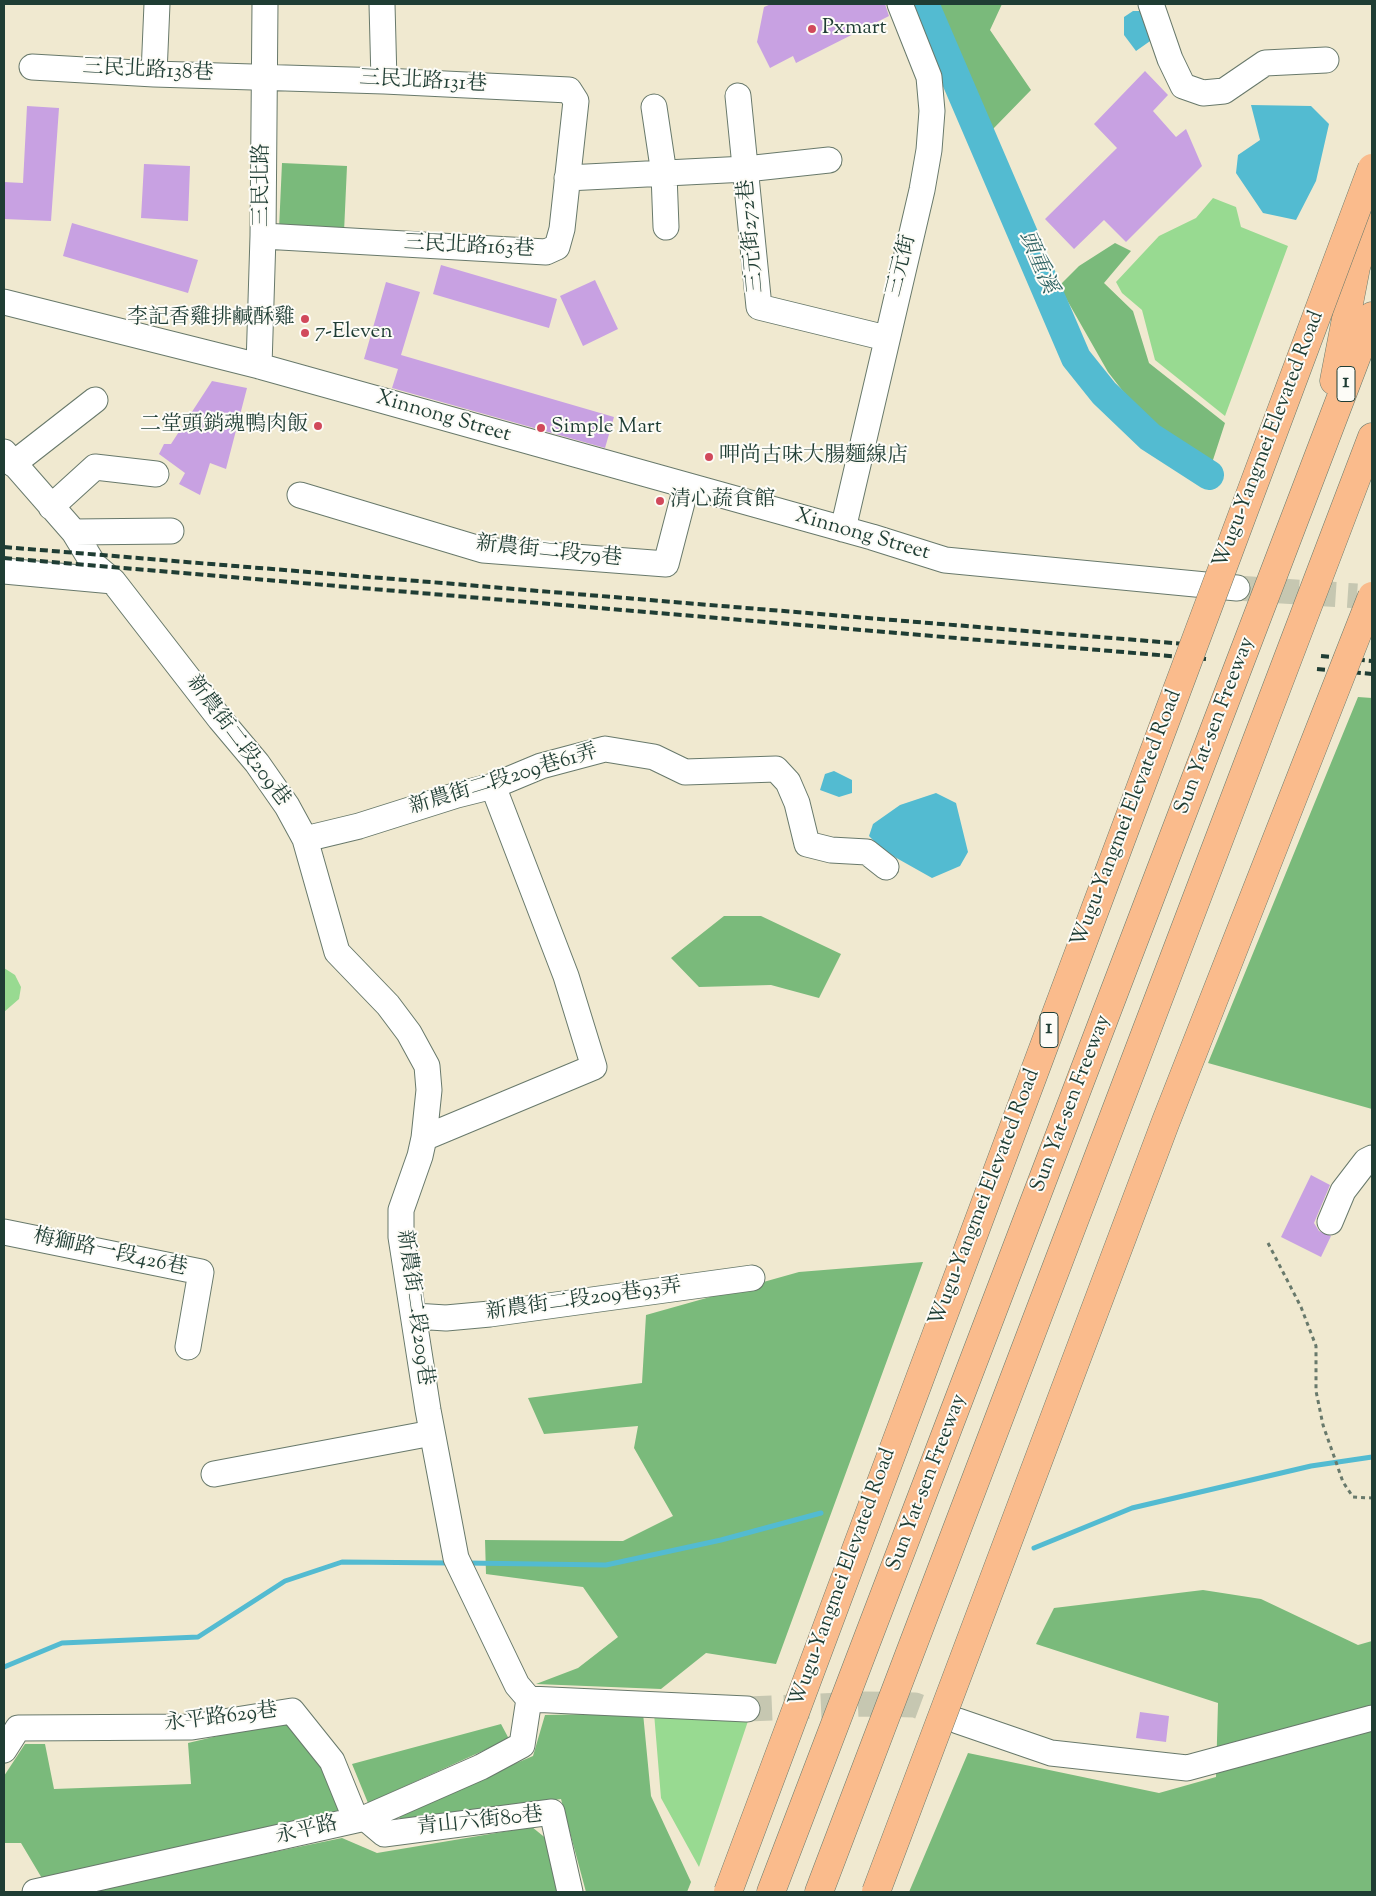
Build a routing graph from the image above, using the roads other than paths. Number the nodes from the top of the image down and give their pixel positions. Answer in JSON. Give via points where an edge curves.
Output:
{"nodes":[{"id":1,"x":157,"y":4,"type":"edge"},
{"id":2,"x":265,"y":4,"type":"edge"},
{"id":3,"x":382,"y":4,"type":"edge"},
{"id":4,"x":900,"y":4,"type":"edge"},
{"id":5,"x":1151,"y":4,"type":"edge"},
{"id":6,"x":1326,"y":60,"type":"dead end"},
{"id":7,"x":32,"y":67,"type":"dead end"},
{"id":8,"x":154,"y":74,"type":"junction"},
{"id":9,"x":264,"y":77,"type":"junction"},
{"id":10,"x":384,"y":81,"type":"junction"},
{"id":11,"x":738,"y":96,"type":"dead end"},
{"id":12,"x":576,"y":101,"type":"joint"},
{"id":13,"x":654,"y":107,"type":"dead end"},
{"id":14,"x":829,"y":160,"type":"dead end"},
{"id":15,"x":1372,"y":168,"type":"edge"},
{"id":16,"x":746,"y":169,"type":"junction"},
{"id":17,"x":664,"y":174,"type":"junction"},
{"id":18,"x":567,"y":178,"type":"junction"},
{"id":19,"x":1372,"y":217,"type":"edge"},
{"id":20,"x":666,"y":227,"type":"dead end"},
{"id":21,"x":263,"y":236,"type":"junction"},
{"id":22,"x":4,"y":302,"type":"edge"},
{"id":23,"x":1372,"y":316,"type":"edge"},
{"id":24,"x":886,"y":338,"type":"junction"},
{"id":25,"x":259,"y":366,"type":"junction"},
{"id":26,"x":96,"y":400,"type":"dead end"},
{"id":27,"x":1372,"y":437,"type":"edge"},
{"id":28,"x":1320,"y":452,"type":"junction"},
{"id":29,"x":9,"y":458,"type":"edge"},
{"id":30,"x":156,"y":474,"type":"dead end"},
{"id":31,"x":686,"y":487,"type":"junction"},
{"id":32,"x":300,"y":495,"type":"dead end"},
{"id":33,"x":51,"y":507,"type":"junction"},
{"id":34,"x":843,"y":529,"type":"junction"},
{"id":35,"x":171,"y":531,"type":"dead end"},
{"id":36,"x":74,"y":532,"type":"junction"},
{"id":37,"x":4,"y":571,"type":"edge"},
{"id":38,"x":113,"y":581,"type":"junction"},
{"id":39,"x":1237,"y":588,"type":"tunnel mouth"},
{"id":40,"x":1367,"y":596,"type":"edge"},
{"id":41,"x":493,"y":786,"type":"junction"},
{"id":42,"x":305,"y":839,"type":"junction"},
{"id":43,"x":886,"y":867,"type":"dead end"},
{"id":44,"x":424,"y":1138,"type":"junction"},
{"id":45,"x":1372,"y":1158,"type":"edge"},
{"id":46,"x":1330,"y":1222,"type":"dead end"},
{"id":47,"x":4,"y":1232,"type":"edge"},
{"id":48,"x":752,"y":1278,"type":"dead end"},
{"id":49,"x":414,"y":1316,"type":"junction"},
{"id":50,"x":188,"y":1347,"type":"dead end"},
{"id":51,"x":432,"y":1433,"type":"junction"},
{"id":52,"x":214,"y":1474,"type":"dead end"},
{"id":53,"x":529,"y":1699,"type":"junction"},
{"id":54,"x":747,"y":1709,"type":"tunnel mouth"},
{"id":55,"x":1372,"y":1718,"type":"edge"},
{"id":56,"x":958,"y":1721,"type":"tunnel mouth"},
{"id":57,"x":4,"y":1750,"type":"edge"},
{"id":58,"x":361,"y":1819,"type":"junction"},
{"id":59,"x":35,"y":1892,"type":"edge"},
{"id":60,"x":570,"y":1892,"type":"edge"},
{"id":61,"x":728,"y":1892,"type":"edge"},
{"id":62,"x":772,"y":1892,"type":"edge"},
{"id":63,"x":819,"y":1892,"type":"edge"},
{"id":64,"x":876,"y":1892,"type":"edge"}],
"edges":[{"from":1,"to":8,"type":"street"},
{"from":2,"to":9,"type":"street","name":"三民北路"},
{"from":3,"to":10,"type":"street"},
{"from":4,"to":24,"type":"street","name":"三元街","via":[[929,77],[932,111],[922,190]]},
{"from":5,"to":6,"type":"street","via":[[1183,86],[1203,93],[1224,91],[1265,63]]},
{"from":7,"to":8,"type":"street","name":"三民北路138巷"},
{"from":8,"to":9,"type":"street","name":"三民北路138巷"},
{"from":9,"to":10,"type":"street","name":"三民北路131巷"},
{"from":9,"to":21,"type":"street","name":"三民北路"},
{"from":10,"to":12,"type":"street","name":"三民北路131巷","via":[[568,90]]},
{"from":11,"to":16,"type":"street","name":"三元街272巷"},
{"from":12,"to":18,"type":"street","name":"三民北路163巷"},
{"from":13,"to":17,"type":"street"},
{"from":14,"to":16,"type":"street"},
{"from":15,"to":61,"type":"highway","name":"Wugu-Yangmei Elevated Road","number":"1","bridge":true},
{"from":16,"to":17,"type":"street"},
{"from":16,"to":24,"type":"street","name":"三元街272巷","via":[[759,307]]},
{"from":17,"to":18,"type":"street"},
{"from":17,"to":20,"type":"street"},
{"from":18,"to":21,"type":"street","name":"三民北路163巷","via":[[557,247],[546,252]]},
{"from":19,"to":28,"type":"highway","via":[[1356,267]]},
{"from":21,"to":25,"type":"street","name":"三民北路"},
{"from":22,"to":25,"type":"street","name":"Xinnong Street"},
{"from":23,"to":28,"type":"highway","name":"Sun Yat-sen Freeway","number":"1"},
{"from":24,"to":34,"type":"street","name":"三元街"},
{"from":25,"to":31,"type":"street","name":"Xinnong Street"},
{"from":26,"to":29,"type":"street"},
{"from":27,"to":63,"type":"highway","name":"Sun Yat-sen Freeway"},
{"from":28,"to":62,"type":"highway","name":"Sun Yat-sen Freeway","number":"1"},
{"from":29,"to":33,"type":"street","name":"新農街二段209巷"},
{"from":30,"to":33,"type":"street","via":[[96,467]]},
{"from":31,"to":32,"type":"street","name":"新農街二段79巷","via":[[666,564],[484,550]]},
{"from":31,"to":34,"type":"street","name":"Xinnong Street"},
{"from":33,"to":36,"type":"street","name":"新農街二段209巷"},
{"from":34,"to":39,"type":"street","name":"Xinnong Street","via":[[945,560]]},
{"from":35,"to":36,"type":"street"},
{"from":36,"to":38,"type":"street","name":"新農街二段209巷","via":[[94,564]]},
{"from":37,"to":38,"type":"street"},
{"from":38,"to":42,"type":"street","name":"新農街二段209巷","via":[[257,763],[288,806]]},
{"from":40,"to":64,"type":"highway","bridge":true},
{"from":41,"to":42,"type":"street","name":"新農街二段209巷61弄"},
{"from":41,"to":43,"type":"street","name":"新農街二段209巷61弄","via":[[542,766],[605,749],[654,757],[685,772],[776,770],[788,782],[797,803],[807,844],[830,850],[867,852]]},
{"from":41,"to":44,"type":"street","via":[[566,976],[594,1067]]},
{"from":42,"to":44,"type":"street","name":"新農街二段209巷","via":[[336,952],[388,1005],[410,1033],[427,1066],[429,1090]]},
{"from":44,"to":49,"type":"street","name":"新農街二段209巷","via":[[401,1210],[401,1237]]},
{"from":45,"to":46,"type":"street","via":[[1366,1161],[1343,1191]]},
{"from":47,"to":50,"type":"street","name":"梅獅路一段426巷","via":[[201,1272]]},
{"from":48,"to":49,"type":"street","name":"新農街二段209巷93弄","via":[[490,1314],[446,1318]]},
{"from":49,"to":51,"type":"street","name":"新農街二段209巷"},
{"from":51,"to":52,"type":"street"},
{"from":51,"to":53,"type":"street","name":"新農街二段209巷","via":[[460,1566],[517,1685]]},
{"from":53,"to":54,"type":"street"},
{"from":53,"to":58,"type":"street","name":"永平路","via":[[522,1745],[482,1767]]},
{"from":55,"to":56,"type":"street","via":[[1187,1768],[1051,1753]]},
{"from":57,"to":58,"type":"street","name":"永平路629巷","via":[[18,1728],[192,1727],[292,1711],[332,1761]]},
{"from":58,"to":59,"type":"street","name":"永平路"},
{"from":58,"to":60,"type":"street","name":"青山六街80巷","via":[[384,1834],[552,1812]]}]}
